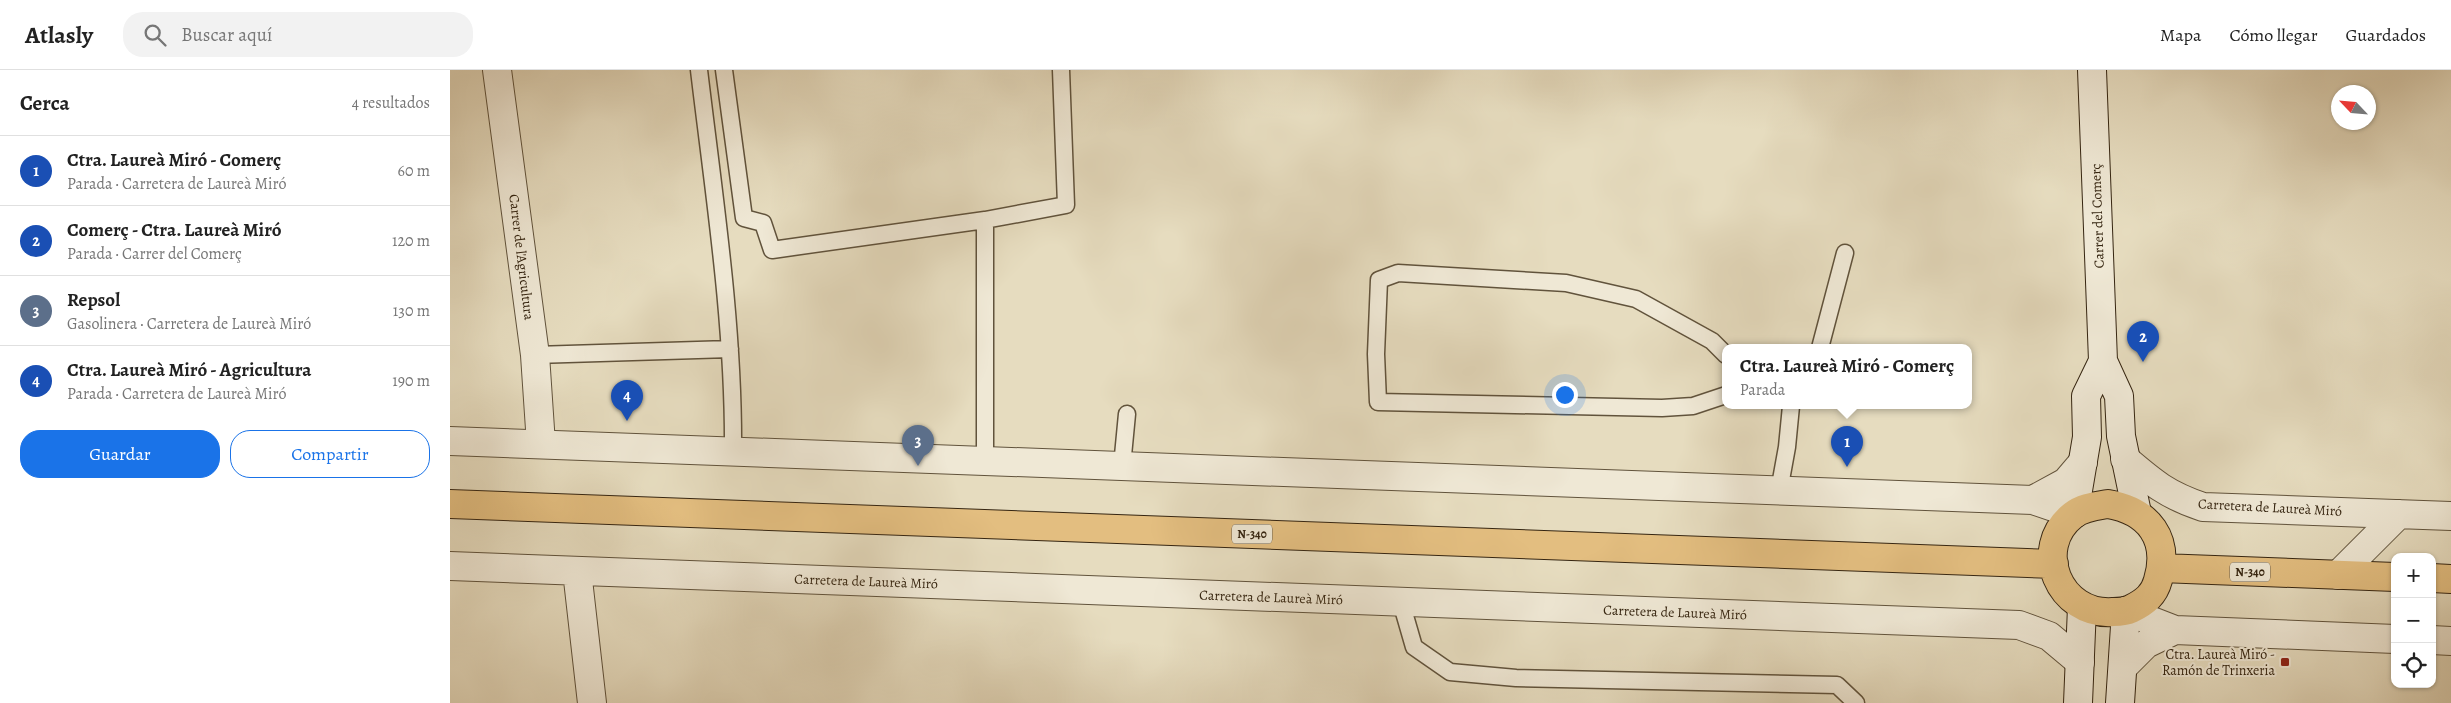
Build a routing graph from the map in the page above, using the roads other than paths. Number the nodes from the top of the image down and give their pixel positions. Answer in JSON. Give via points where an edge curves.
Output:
{"nodes":[{"id":1,"x":497,"y":70,"type":"edge"},
{"id":2,"x":699,"y":70,"type":"edge"},
{"id":3,"x":724,"y":70,"type":"edge"},
{"id":4,"x":1061,"y":70,"type":"edge"},
{"id":5,"x":2092,"y":70,"type":"edge"},
{"id":6,"x":985,"y":220,"type":"junction"},
{"id":7,"x":1845,"y":253,"type":"dead end"},
{"id":8,"x":1821,"y":344,"type":"edge"},
{"id":9,"x":730,"y":349,"type":"junction"},
{"id":10,"x":1722,"y":351,"type":"edge"},
{"id":11,"x":534,"y":355,"type":"junction"},
{"id":12,"x":2103,"y":361,"type":"junction"},
{"id":13,"x":1722,"y":396,"type":"edge"},
{"id":14,"x":1791,"y":409,"type":"edge"},
{"id":15,"x":1127,"y":414,"type":"dead end"},
{"id":16,"x":450,"y":441,"type":"edge"},
{"id":17,"x":541,"y":444,"type":"junction"},
{"id":18,"x":733,"y":452,"type":"junction"},
{"id":19,"x":2126,"y":459,"type":"junction"},
{"id":20,"x":985,"y":461,"type":"junction"},
{"id":21,"x":2083,"y":462,"type":"junction"},
{"id":22,"x":1122,"y":466,"type":"junction"},
{"id":23,"x":1779,"y":491,"type":"junction"},
{"id":24,"x":2033,"y":500,"type":"junction"},
{"id":25,"x":450,"y":504,"type":"edge"},
{"id":26,"x":2137,"y":513,"type":"junction"},
{"id":27,"x":2074,"y":514,"type":"junction"},
{"id":28,"x":2399,"y":514,"type":"junction"},
{"id":29,"x":2451,"y":516,"type":"edge"},
{"id":30,"x":2054,"y":564,"type":"junction"},
{"id":31,"x":450,"y":566,"type":"edge"},
{"id":32,"x":2161,"y":568,"type":"junction"},
{"id":33,"x":576,"y":571,"type":"junction"},
{"id":34,"x":2338,"y":575,"type":"junction"},
{"id":35,"x":2391,"y":577,"type":"edge"},
{"id":36,"x":2436,"y":578,"type":"edge"},
{"id":37,"x":2451,"y":579,"type":"edge"},
{"id":38,"x":1401,"y":602,"type":"junction"},
{"id":39,"x":2082,"y":607,"type":"junction"},
{"id":40,"x":2126,"y":611,"type":"junction"},
{"id":41,"x":2175,"y":630,"type":"junction"},
{"id":42,"x":2391,"y":639,"type":"edge"},
{"id":43,"x":2436,"y":640,"type":"edge"},
{"id":44,"x":2451,"y":641,"type":"edge"},
{"id":45,"x":2080,"y":662,"type":"junction"},
{"id":46,"x":2122,"y":667,"type":"junction"},
{"id":47,"x":592,"y":703,"type":"edge"},
{"id":48,"x":1856,"y":703,"type":"edge"},
{"id":49,"x":2078,"y":703,"type":"edge"},
{"id":50,"x":2120,"y":703,"type":"edge"}],
"edges":[{"from":1,"to":11,"type":"street","name":"Carrer de l'Agricultura"},
{"from":2,"to":9,"type":"lane"},
{"from":3,"to":6,"type":"lane","via":[[744,218],[763,223],[772,250]]},
{"from":4,"to":6,"type":"lane","via":[[1066,205]]},
{"from":5,"to":12,"type":"street","name":"Carrer del Comerç"},
{"from":6,"to":20,"type":"lane"},
{"from":7,"to":8,"type":"lane"},
{"from":9,"to":11,"type":"lane"},
{"from":9,"to":18,"type":"lane"},
{"from":10,"to":13,"type":"lane","via":[[1712,341],[1636,299],[1566,283],[1398,273],[1379,280],[1378,402],[1662,408],[1693,406]]},
{"from":11,"to":17,"type":"street","name":"Carrer de l'Agricultura"},
{"from":12,"to":19,"type":"street","name":"Carrer del Comerç","via":[[2120,396],[2121,436]]},
{"from":12,"to":21,"type":"street","name":"Carrer del Comerç","via":[[2086,396],[2087,437]]},
{"from":14,"to":23,"type":"lane"},
{"from":15,"to":22,"type":"lane"},
{"from":16,"to":17,"type":"street"},
{"from":17,"to":18,"type":"street"},
{"from":18,"to":20,"type":"street"},
{"from":19,"to":26,"type":"street","name":"Carrer del Comerç"},
{"from":19,"to":28,"type":"street","name":"Carretera de Laureà Miró","via":[[2157,487],[2178,499],[2203,506]]},
{"from":20,"to":22,"type":"street"},
{"from":21,"to":24,"type":"street","via":[[2066,482]]},
{"from":21,"to":27,"type":"street","name":"Carrer del Comerç"},
{"from":22,"to":23,"type":"street"},
{"from":23,"to":24,"type":"street"},
{"from":24,"to":27,"type":"street"},
{"from":25,"to":30,"type":"main road","number":"N-340"},
{"from":26,"to":27,"type":"main road","via":[[2108,504],[2088,507]]},
{"from":26,"to":32,"type":"main road","via":[[2155,532],[2161,546]]},
{"from":27,"to":30,"type":"main road","via":[[2062,526],[2055,544]]},
{"from":28,"to":29,"type":"street","name":"Carretera de Laureà Miró"},
{"from":28,"to":34,"type":"street"},
{"from":30,"to":39,"type":"main road","via":[[2058,582],[2066,596]]},
{"from":31,"to":33,"type":"street","name":"Carretera de Laureà Miró"},
{"from":32,"to":34,"type":"main road","number":"N-340"},
{"from":32,"to":40,"type":"main road","via":[[2156,589],[2145,602]]},
{"from":33,"to":38,"type":"street","name":"Carretera de Laureà Miró"},
{"from":33,"to":47,"type":"street"},
{"from":34,"to":35,"type":"main road","number":"N-340"},
{"from":36,"to":37,"type":"main road"},
{"from":38,"to":45,"type":"street","name":"Carretera de Laureà Miró","via":[[2019,625],[2049,636]]},
{"from":38,"to":48,"type":"lane","via":[[1414,646],[1450,672],[1516,678],[1837,686]]},
{"from":39,"to":40,"type":"main road","via":[[2103,613]]},
{"from":39,"to":45,"type":"street"},
{"from":40,"to":41,"type":"street"},
{"from":40,"to":46,"type":"street"},
{"from":41,"to":42,"type":"street"},
{"from":41,"to":46,"type":"street","via":[[2146,644]]},
{"from":43,"to":44,"type":"street"},
{"from":45,"to":49,"type":"street"},
{"from":46,"to":50,"type":"street"}]}
